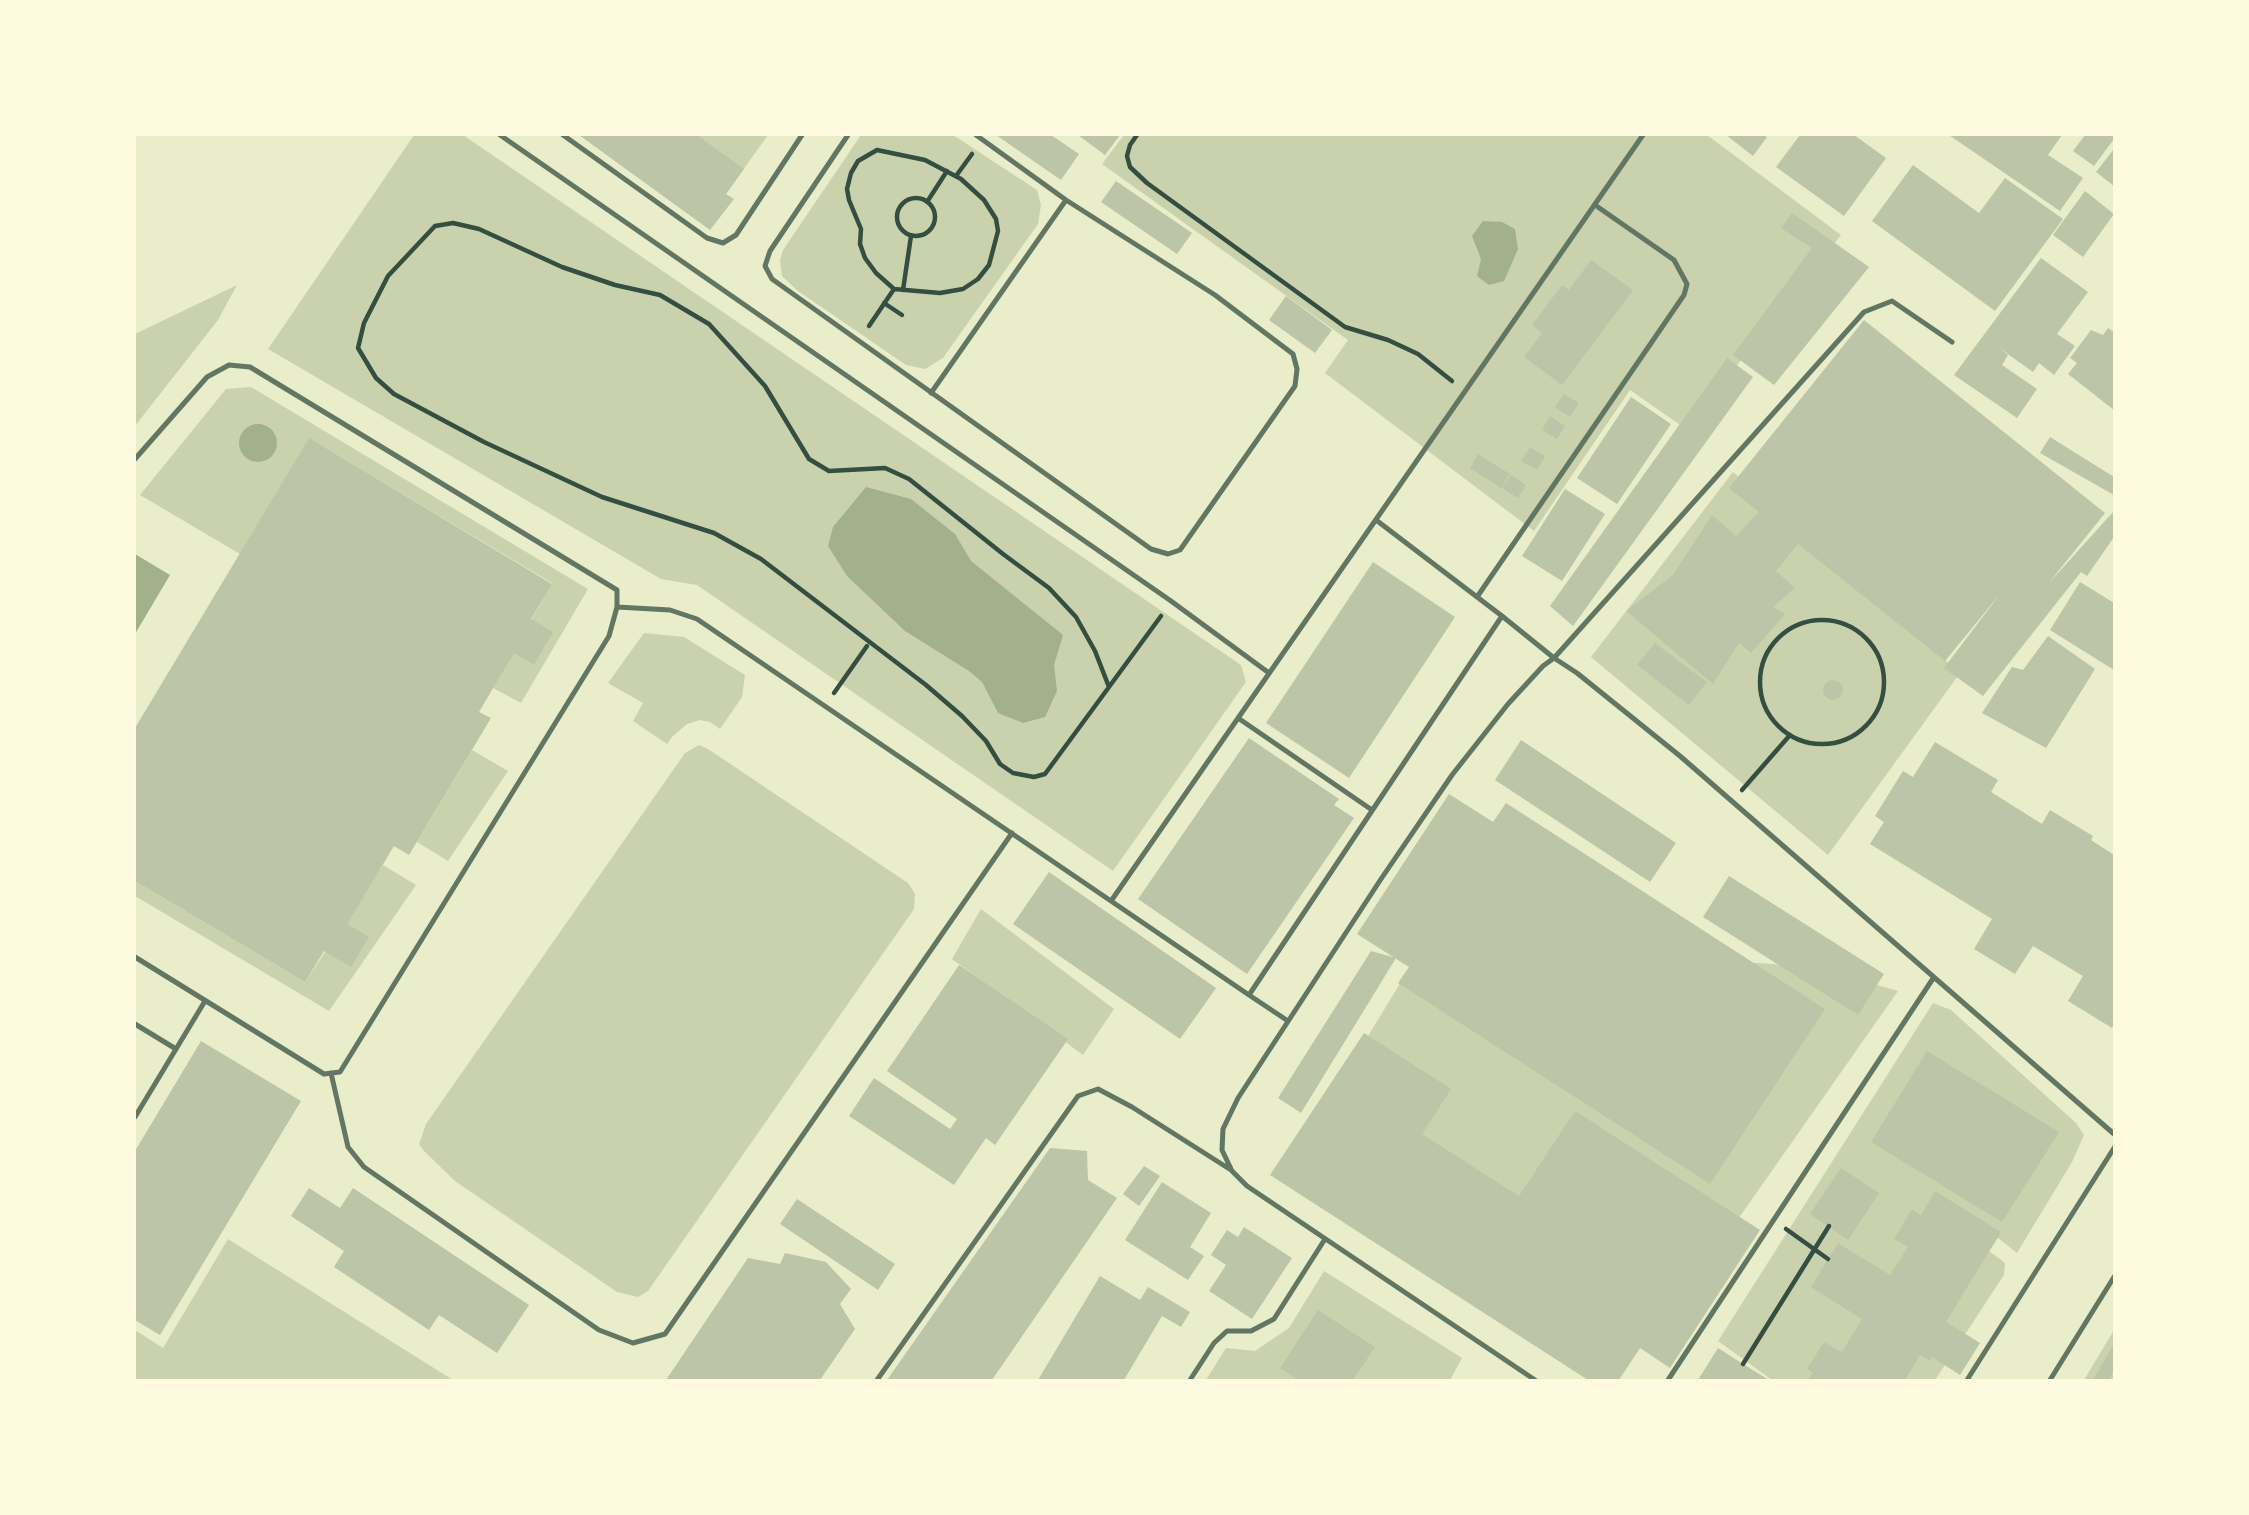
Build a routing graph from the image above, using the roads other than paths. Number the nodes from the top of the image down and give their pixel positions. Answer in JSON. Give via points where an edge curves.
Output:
{"nodes":[{"id":1,"x":500,"y":135,"type":"edge"},
{"id":2,"x":563,"y":135,"type":"edge"},
{"id":3,"x":802,"y":135,"type":"edge"},
{"id":4,"x":848,"y":135,"type":"edge"},
{"id":5,"x":1643,"y":135,"type":"edge"},
{"id":6,"x":979,"y":137,"type":"edge"},
{"id":7,"x":1066,"y":200,"type":"junction"},
{"id":8,"x":1595,"y":205,"type":"junction"},
{"id":9,"x":1952,"y":342,"type":"dead end"},
{"id":10,"x":931,"y":393,"type":"junction"},
{"id":11,"x":135,"y":459,"type":"edge"},
{"id":12,"x":1376,"y":520,"type":"junction"},
{"id":13,"x":1477,"y":597,"type":"junction"},
{"id":14,"x":617,"y":607,"type":"junction"},
{"id":15,"x":1502,"y":616,"type":"junction"},
{"id":16,"x":1554,"y":658,"type":"junction"},
{"id":17,"x":1269,"y":673,"type":"junction"},
{"id":18,"x":1238,"y":719,"type":"junction"},
{"id":19,"x":1372,"y":810,"type":"junction"},
{"id":20,"x":1012,"y":833,"type":"junction"},
{"id":21,"x":1111,"y":901,"type":"junction"},
{"id":22,"x":135,"y":957,"type":"edge"},
{"id":23,"x":1934,"y":977,"type":"junction"},
{"id":24,"x":1249,"y":995,"type":"junction"},
{"id":25,"x":205,"y":1001,"type":"junction"},
{"id":26,"x":1288,"y":1021,"type":"junction"},
{"id":27,"x":135,"y":1024,"type":"edge"},
{"id":28,"x":176,"y":1049,"type":"junction"},
{"id":29,"x":331,"y":1073,"type":"junction"},
{"id":30,"x":135,"y":1117,"type":"edge"},
{"id":31,"x":2114,"y":1135,"type":"edge"},
{"id":32,"x":2114,"y":1148,"type":"edge"},
{"id":33,"x":1231,"y":1171,"type":"junction"},
{"id":34,"x":1325,"y":1239,"type":"junction"},
{"id":35,"x":2114,"y":1277,"type":"edge"},
{"id":36,"x":877,"y":1380,"type":"edge"},
{"id":37,"x":1189,"y":1380,"type":"edge"},
{"id":38,"x":1535,"y":1380,"type":"edge"},
{"id":39,"x":1668,"y":1380,"type":"edge"},
{"id":40,"x":1966,"y":1380,"type":"edge"},
{"id":41,"x":2050,"y":1380,"type":"edge"}],
"edges":[{"from":1,"to":17,"type":"lane"},
{"from":2,"to":3,"type":"lane","via":[[707,238],[723,243],[736,235]]},
{"from":4,"to":10,"type":"lane","via":[[770,251],[765,266],[772,279]]},
{"from":5,"to":8,"type":"lane"},
{"from":6,"to":7,"type":"lane"},
{"from":7,"to":10,"type":"lane"},
{"from":7,"to":10,"type":"lane","via":[[1215,295],[1293,354],[1295,386],[1188,540],[1180,550],[1168,554],[1151,549]]},
{"from":8,"to":12,"type":"lane"},
{"from":8,"to":13,"type":"lane","via":[[1674,260],[1687,284],[1684,295]]},
{"from":9,"to":16,"type":"lane","via":[[1892,301],[1864,312]]},
{"from":11,"to":14,"type":"lane","via":[[207,377],[229,365],[250,367],[617,590]]},
{"from":12,"to":13,"type":"lane"},
{"from":12,"to":17,"type":"lane"},
{"from":13,"to":15,"type":"lane"},
{"from":14,"to":20,"type":"lane","via":[[670,610],[697,619]]},
{"from":14,"to":29,"type":"lane","via":[[601,648],[340,1072]]},
{"from":15,"to":16,"type":"lane"},
{"from":15,"to":19,"type":"lane"},
{"from":16,"to":23,"type":"lane","via":[[1659,739]]},
{"from":16,"to":26,"type":"lane","via":[[1508,704],[1452,775]]},
{"from":17,"to":18,"type":"lane"},
{"from":18,"to":19,"type":"lane"},
{"from":18,"to":21,"type":"lane"},
{"from":19,"to":24,"type":"lane"},
{"from":20,"to":21,"type":"lane"},
{"from":20,"to":29,"type":"lane","via":[[665,1334],[633,1343],[599,1331],[364,1167],[348,1147]]},
{"from":21,"to":24,"type":"lane"},
{"from":22,"to":25,"type":"lane"},
{"from":23,"to":31,"type":"lane"},
{"from":23,"to":39,"type":"lane"},
{"from":24,"to":26,"type":"lane"},
{"from":25,"to":28,"type":"lane"},
{"from":25,"to":29,"type":"lane","via":[[324,1074]]},
{"from":26,"to":33,"type":"lane","via":[[1223,1129],[1222,1150]]},
{"from":27,"to":28,"type":"lane"},
{"from":28,"to":30,"type":"lane"},
{"from":32,"to":40,"type":"lane"},
{"from":33,"to":34,"type":"lane"},
{"from":33,"to":36,"type":"lane","via":[[1098,1089],[1078,1096]]},
{"from":34,"to":37,"type":"lane","via":[[1274,1319],[1251,1331],[1227,1331]]},
{"from":34,"to":38,"type":"lane"},
{"from":35,"to":41,"type":"lane"}]}
